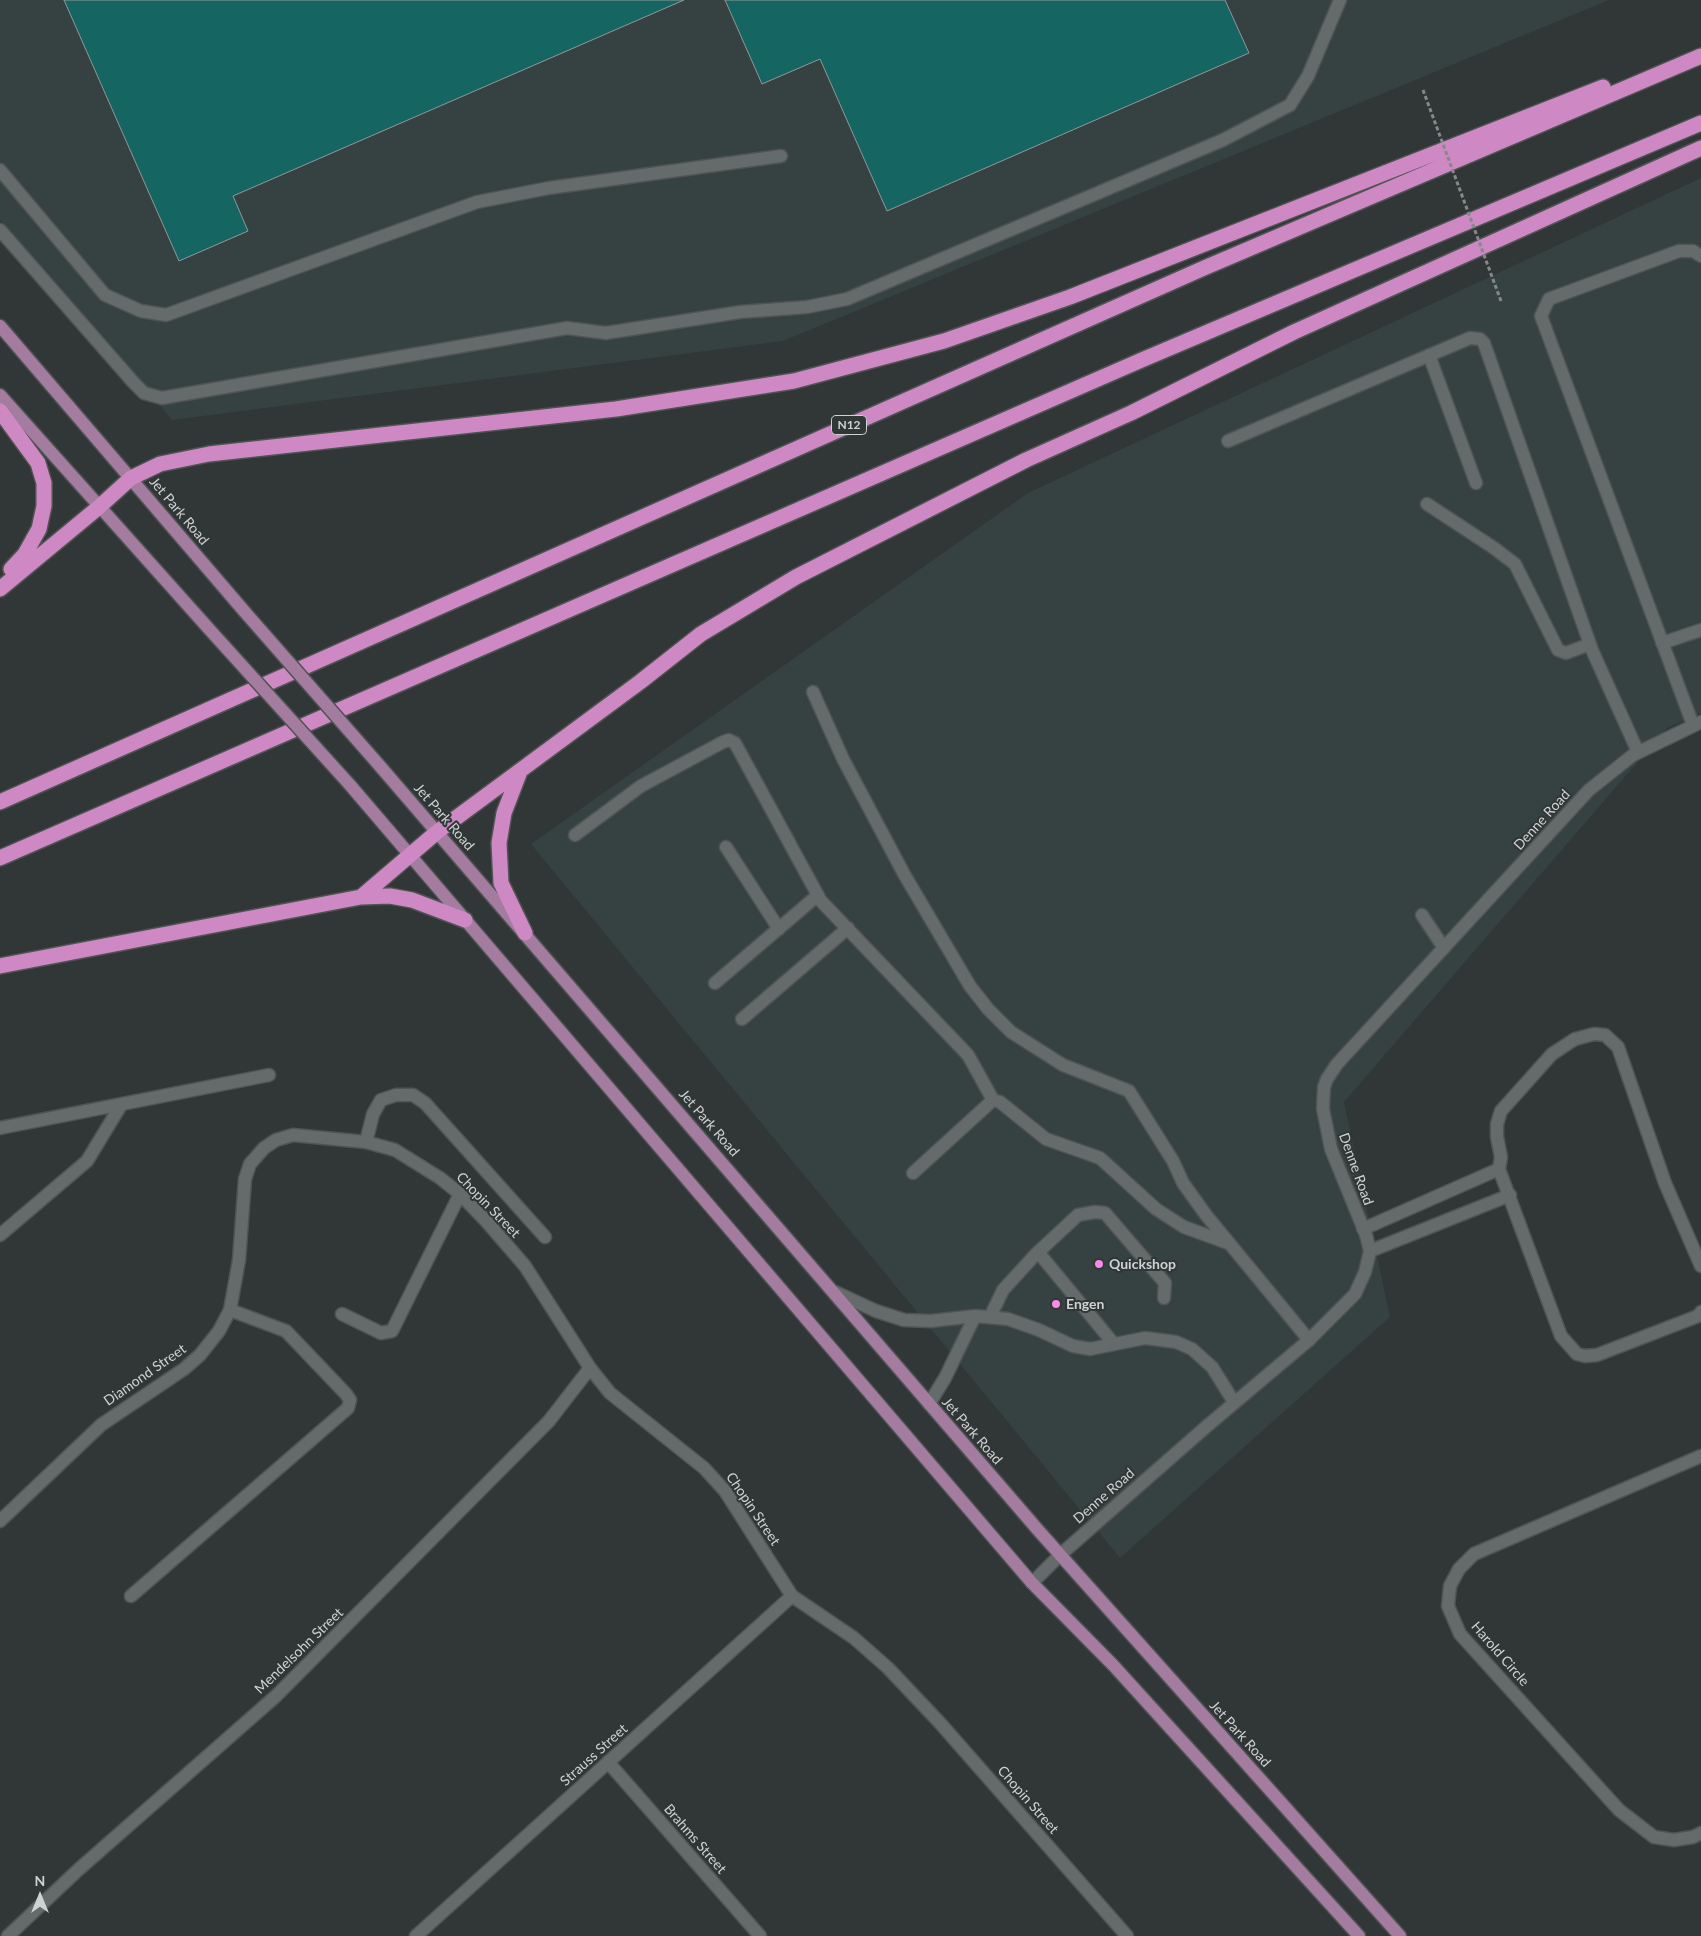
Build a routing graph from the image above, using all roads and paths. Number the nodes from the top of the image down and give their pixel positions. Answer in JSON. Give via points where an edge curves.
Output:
{"nodes":[{"id":1,"x":1340,"y":0,"type":"edge"},
{"id":2,"x":1701,"y":51,"type":"edge"},
{"id":3,"x":1701,"y":56,"type":"edge"},
{"id":4,"x":1423,"y":90,"type":"dead end"},
{"id":5,"x":1701,"y":124,"type":"edge"},
{"id":6,"x":1701,"y":148,"type":"edge"},
{"id":7,"x":781,"y":156,"type":"dead end"},
{"id":8,"x":0,"y":170,"type":"edge"},
{"id":9,"x":0,"y":230,"type":"edge"},
{"id":10,"x":1701,"y":256,"type":"edge"},
{"id":11,"x":1500,"y":301,"type":"dead end"},
{"id":12,"x":0,"y":326,"type":"edge"},
{"id":13,"x":1429,"y":355,"type":"junction"},
{"id":14,"x":0,"y":395,"type":"edge"},
{"id":15,"x":0,"y":411,"type":"edge"},
{"id":16,"x":1228,"y":440,"type":"dead end"},
{"id":17,"x":131,"y":478,"type":"junction"},
{"id":18,"x":1476,"y":483,"type":"dead end"},
{"id":19,"x":1427,"y":504,"type":"dead end"},
{"id":20,"x":99,"y":507,"type":"junction"},
{"id":21,"x":0,"y":582,"type":"edge"},
{"id":22,"x":0,"y":589,"type":"edge"},
{"id":23,"x":1701,"y":630,"type":"edge"},
{"id":24,"x":1662,"y":643,"type":"junction"},
{"id":25,"x":1590,"y":644,"type":"junction"},
{"id":26,"x":813,"y":692,"type":"dead end"},
{"id":27,"x":1697,"y":723,"type":"edge"},
{"id":28,"x":1638,"y":752,"type":"junction"},
{"id":29,"x":519,"y":773,"type":"junction"},
{"id":30,"x":0,"y":802,"type":"edge"},
{"id":31,"x":437,"y":832,"type":"junction"},
{"id":32,"x":575,"y":835,"type":"dead end"},
{"id":33,"x":726,"y":847,"type":"dead end"},
{"id":34,"x":410,"y":856,"type":"junction"},
{"id":35,"x":0,"y":858,"type":"edge"},
{"id":36,"x":818,"y":895,"type":"junction"},
{"id":37,"x":361,"y":897,"type":"junction"},
{"id":38,"x":1422,"y":915,"type":"dead end"},
{"id":39,"x":465,"y":920,"type":"junction"},
{"id":40,"x":848,"y":928,"type":"junction"},
{"id":41,"x":779,"y":929,"type":"junction"},
{"id":42,"x":525,"y":933,"type":"junction"},
{"id":43,"x":1444,"y":948,"type":"junction"},
{"id":44,"x":0,"y":966,"type":"edge"},
{"id":45,"x":715,"y":982,"type":"dead end"},
{"id":46,"x":742,"y":1019,"type":"dead end"},
{"id":47,"x":269,"y":1075,"type":"dead end"},
{"id":48,"x":993,"y":1100,"type":"junction"},
{"id":49,"x":121,"y":1105,"type":"junction"},
{"id":50,"x":0,"y":1128,"type":"edge"},
{"id":51,"x":276,"y":1140,"type":"joint"},
{"id":52,"x":366,"y":1142,"type":"junction"},
{"id":53,"x":1499,"y":1169,"type":"junction"},
{"id":54,"x":913,"y":1173,"type":"dead end"},
{"id":55,"x":460,"y":1194,"type":"junction"},
{"id":56,"x":1510,"y":1196,"type":"junction"},
{"id":57,"x":1364,"y":1230,"type":"junction"},
{"id":58,"x":0,"y":1235,"type":"edge"},
{"id":59,"x":545,"y":1236,"type":"dead end"},
{"id":60,"x":1231,"y":1244,"type":"junction"},
{"id":61,"x":1370,"y":1251,"type":"junction"},
{"id":62,"x":1038,"y":1252,"type":"junction"},
{"id":63,"x":1701,"y":1266,"type":"edge"},
{"id":64,"x":836,"y":1292,"type":"junction"},
{"id":65,"x":1164,"y":1298,"type":"dead end"},
{"id":66,"x":230,"y":1310,"type":"junction"},
{"id":67,"x":1701,"y":1312,"type":"edge"},
{"id":68,"x":342,"y":1314,"type":"dead end"},
{"id":69,"x":975,"y":1316,"type":"junction"},
{"id":70,"x":990,"y":1317,"type":"junction"},
{"id":71,"x":1309,"y":1340,"type":"junction"},
{"id":72,"x":1114,"y":1344,"type":"junction"},
{"id":73,"x":590,"y":1368,"type":"junction"},
{"id":74,"x":1234,"y":1402,"type":"junction"},
{"id":75,"x":929,"y":1404,"type":"junction"},
{"id":76,"x":1701,"y":1456,"type":"edge"},
{"id":77,"x":0,"y":1521,"type":"edge"},
{"id":78,"x":1060,"y":1555,"type":"junction"},
{"id":79,"x":1032,"y":1583,"type":"junction"},
{"id":80,"x":131,"y":1596,"type":"dead end"},
{"id":81,"x":792,"y":1596,"type":"junction"},
{"id":82,"x":608,"y":1762,"type":"junction"},
{"id":83,"x":1701,"y":1833,"type":"edge"},
{"id":84,"x":8,"y":1936,"type":"edge"},
{"id":85,"x":416,"y":1936,"type":"edge"},
{"id":86,"x":760,"y":1936,"type":"edge"},
{"id":87,"x":1127,"y":1936,"type":"edge"},
{"id":88,"x":1358,"y":1936,"type":"edge"},
{"id":89,"x":1400,"y":1936,"type":"edge"}],
"edges":[{"from":1,"to":9,"type":"street","via":[[1308,76],[1290,105],[1223,140],[847,299],[807,307],[740,312],[606,333],[567,328],[162,398],[144,393],[134,383]]},
{"from":2,"to":17,"type":"highway","via":[[1340,189],[1140,271],[944,341],[794,380],[616,408],[209,454],[160,464]]},
{"from":3,"to":30,"type":"highway","number":"N12","via":[[1213,264]]},
{"from":4,"to":11,"type":"path","bridge":true},
{"from":5,"to":35,"type":"highway","via":[[1144,359]]},
{"from":6,"to":29,"type":"highway","via":[[1294,332],[1131,413],[1026,460],[796,577],[701,634]]},
{"from":7,"to":8,"type":"street","via":[[550,188],[477,202],[166,315],[141,311],[105,295]]},
{"from":10,"to":24,"type":"street","via":[[1693,251],[1679,251],[1550,299],[1541,316]]},
{"from":12,"to":17,"type":"main road","name":"Jet Park Road"},
{"from":13,"to":16,"type":"street"},
{"from":13,"to":18,"type":"street"},
{"from":13,"to":25,"type":"street","via":[[1470,338],[1484,343]]},
{"from":14,"to":20,"type":"main road"},
{"from":15,"to":21,"type":"highway","via":[[38,463],[44,483],[44,506],[39,530],[25,554]]},
{"from":17,"to":20,"type":"highway"},
{"from":17,"to":31,"type":"main road","name":"Jet Park Road","bridge":true},
{"from":19,"to":25,"type":"street","via":[[1515,564],[1558,650],[1566,653]]},
{"from":20,"to":22,"type":"highway"},
{"from":20,"to":34,"type":"main road","bridge":true},
{"from":23,"to":24,"type":"street"},
{"from":24,"to":27,"type":"street"},
{"from":25,"to":28,"type":"street"},
{"from":26,"to":60,"type":"street","via":[[843,759],[904,874],[970,986],[1011,1032],[1063,1065],[1129,1091],[1184,1183]]},
{"from":27,"to":28,"type":"street","name":"Denne Road"},
{"from":28,"to":43,"type":"street","name":"Denne Road","via":[[1589,790]]},
{"from":29,"to":31,"type":"highway"},
{"from":29,"to":42,"type":"highway","via":[[504,813],[499,843],[501,883]]},
{"from":31,"to":34,"type":"highway"},
{"from":31,"to":42,"type":"main road","name":"Jet Park Road"},
{"from":32,"to":36,"type":"street","via":[[641,786],[729,740],[734,743]]},
{"from":33,"to":41,"type":"street"},
{"from":34,"to":37,"type":"highway"},
{"from":34,"to":39,"type":"main road"},
{"from":36,"to":40,"type":"street"},
{"from":36,"to":41,"type":"street"},
{"from":37,"to":39,"type":"highway","via":[[390,896],[412,900]]},
{"from":37,"to":44,"type":"highway"},
{"from":38,"to":43,"type":"street"},
{"from":39,"to":79,"type":"main road"},
{"from":40,"to":46,"type":"street"},
{"from":40,"to":48,"type":"street","via":[[968,1055]]},
{"from":41,"to":45,"type":"street"},
{"from":42,"to":64,"type":"main road","name":"Jet Park Road"},
{"from":43,"to":57,"type":"street","name":"Denne Road","via":[[1337,1064],[1324,1087],[1323,1109],[1331,1149]]},
{"from":47,"to":49,"type":"street"},
{"from":48,"to":54,"type":"street"},
{"from":48,"to":60,"type":"street","via":[[1046,1138],[1100,1158],[1156,1209],[1184,1227]]},
{"from":49,"to":50,"type":"street"},
{"from":49,"to":58,"type":"street","via":[[87,1161]]},
{"from":51,"to":52,"type":"street","name":"Chopin Street","via":[[293,1135]]},
{"from":51,"to":66,"type":"street","name":"Diamond Street","via":[[256,1156],[245,1179],[239,1260]]},
{"from":52,"to":55,"type":"street","name":"Chopin Street","via":[[395,1150]]},
{"from":52,"to":59,"type":"street","via":[[373,1114],[381,1100],[396,1095],[413,1095],[425,1103]]},
{"from":53,"to":56,"type":"street"},
{"from":53,"to":57,"type":"street"},
{"from":53,"to":63,"type":"street","via":[[1501,1157],[1497,1124],[1501,1111],[1552,1054],[1585,1035],[1605,1035],[1618,1047],[1665,1183]]},
{"from":55,"to":68,"type":"street","via":[[392,1330],[381,1333]]},
{"from":55,"to":73,"type":"street","name":"Chopin Street","via":[[525,1266]]},
{"from":56,"to":61,"type":"street"},
{"from":56,"to":67,"type":"street","via":[[1561,1336],[1577,1354],[1597,1355],[1698,1316]]},
{"from":57,"to":61,"type":"street","name":"Denne Road"},
{"from":60,"to":71,"type":"street"},
{"from":61,"to":71,"type":"street","name":"Denne Road","via":[[1355,1294]]},
{"from":62,"to":65,"type":"street","via":[[1078,1215],[1105,1213],[1165,1283]]},
{"from":62,"to":70,"type":"street","via":[[1003,1290]]},
{"from":62,"to":72,"type":"street"},
{"from":64,"to":69,"type":"street","via":[[904,1320],[931,1321]]},
{"from":64,"to":75,"type":"main road","name":"Jet Park Road"},
{"from":66,"to":77,"type":"street","name":"Diamond Street","via":[[200,1356],[101,1424]]},
{"from":66,"to":80,"type":"street","via":[[286,1330],[346,1394],[350,1400],[348,1408]]},
{"from":69,"to":70,"type":"street"},
{"from":69,"to":75,"type":"street"},
{"from":70,"to":72,"type":"street","via":[[1022,1323],[1073,1346],[1090,1349]]},
{"from":71,"to":74,"type":"street","name":"Denne Road"},
{"from":72,"to":74,"type":"street","via":[[1145,1338],[1176,1342],[1192,1349],[1212,1367]]},
{"from":73,"to":81,"type":"street","name":"Chopin Street","via":[[610,1392],[714,1478]]},
{"from":73,"to":84,"type":"street","name":"Mendelsohn Street","via":[[548,1421],[276,1696]]},
{"from":74,"to":78,"type":"street","name":"Denne Road"},
{"from":75,"to":78,"type":"main road","name":"Jet Park Road"},
{"from":76,"to":83,"type":"street","name":"Harold Circle","via":[[1474,1554],[1459,1569],[1450,1586],[1448,1606],[1460,1634],[1619,1810],[1654,1837],[1674,1840]]},
{"from":78,"to":79,"type":"street","name":"Denne Road"},
{"from":78,"to":89,"type":"main road","name":"Jet Park Road"},
{"from":79,"to":88,"type":"main road","via":[[1113,1665]]},
{"from":81,"to":82,"type":"street","name":"Strauss Street"},
{"from":81,"to":87,"type":"street","name":"Chopin Street","via":[[854,1638],[888,1668]]},
{"from":82,"to":85,"type":"street","name":"Strauss Street"},
{"from":82,"to":86,"type":"street","name":"Brahms Street"}]}
